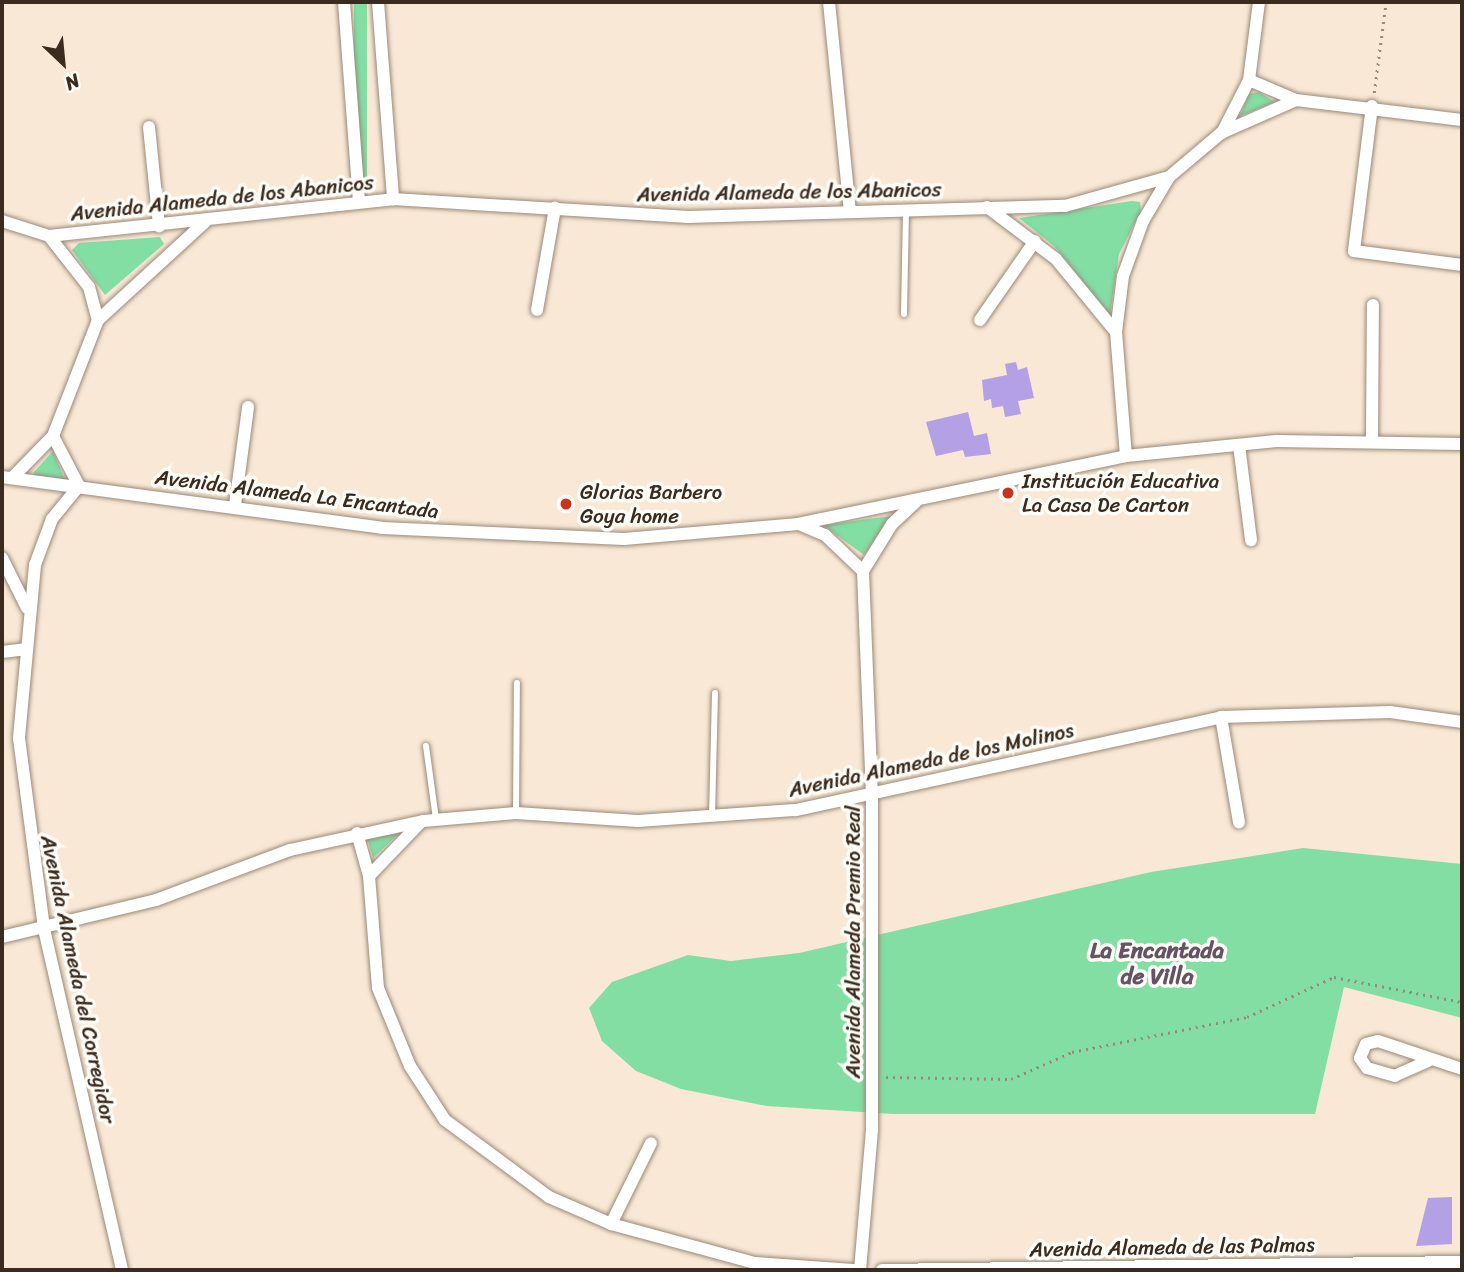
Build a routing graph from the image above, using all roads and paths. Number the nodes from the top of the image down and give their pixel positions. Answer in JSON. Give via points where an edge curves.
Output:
{"nodes":[{"id":1,"x":344,"y":2,"type":"edge"},
{"id":2,"x":378,"y":2,"type":"edge"},
{"id":3,"x":829,"y":2,"type":"edge"},
{"id":4,"x":1259,"y":2,"type":"edge"},
{"id":5,"x":1386,"y":2,"type":"edge"},
{"id":6,"x":1249,"y":80,"type":"junction"},
{"id":7,"x":1296,"y":100,"type":"junction"},
{"id":8,"x":1372,"y":106,"type":"junction"},
{"id":9,"x":1462,"y":120,"type":"edge"},
{"id":10,"x":149,"y":127,"type":"dead end"},
{"id":11,"x":1221,"y":133,"type":"junction"},
{"id":12,"x":1169,"y":177,"type":"junction"},
{"id":13,"x":393,"y":199,"type":"junction"},
{"id":14,"x":359,"y":201,"type":"junction"},
{"id":15,"x":987,"y":207,"type":"junction"},
{"id":16,"x":555,"y":208,"type":"junction"},
{"id":17,"x":906,"y":210,"type":"junction"},
{"id":18,"x":850,"y":211,"type":"junction"},
{"id":19,"x":2,"y":221,"type":"edge"},
{"id":20,"x":205,"y":222,"type":"junction"},
{"id":21,"x":159,"y":226,"type":"junction"},
{"id":22,"x":49,"y":236,"type":"junction"},
{"id":23,"x":1035,"y":241,"type":"junction"},
{"id":24,"x":1462,"y":265,"type":"edge"},
{"id":25,"x":1373,"y":305,"type":"dead end"},
{"id":26,"x":537,"y":310,"type":"dead end"},
{"id":27,"x":904,"y":314,"type":"dead end"},
{"id":28,"x":97,"y":320,"type":"junction"},
{"id":29,"x":981,"y":320,"type":"dead end"},
{"id":30,"x":1116,"y":332,"type":"junction"},
{"id":31,"x":248,"y":407,"type":"dead end"},
{"id":32,"x":53,"y":436,"type":"junction"},
{"id":33,"x":1372,"y":438,"type":"junction"},
{"id":34,"x":1462,"y":444,"type":"edge"},
{"id":35,"x":1239,"y":445,"type":"junction"},
{"id":36,"x":1126,"y":457,"type":"junction"},
{"id":37,"x":7,"y":477,"type":"edge"},
{"id":38,"x":79,"y":486,"type":"junction"},
{"id":39,"x":916,"y":502,"type":"junction"},
{"id":40,"x":235,"y":505,"type":"junction"},
{"id":41,"x":798,"y":524,"type":"junction"},
{"id":42,"x":1251,"y":540,"type":"dead end"},
{"id":43,"x":2,"y":558,"type":"edge"},
{"id":44,"x":863,"y":571,"type":"junction"},
{"id":45,"x":27,"y":608,"type":"junction"},
{"id":46,"x":24,"y":649,"type":"junction"},
{"id":47,"x":2,"y":652,"type":"edge"},
{"id":48,"x":517,"y":683,"type":"dead end"},
{"id":49,"x":715,"y":693,"type":"dead end"},
{"id":50,"x":1221,"y":717,"type":"junction"},
{"id":51,"x":1462,"y":722,"type":"edge"},
{"id":52,"x":426,"y":746,"type":"dead end"},
{"id":53,"x":872,"y":796,"type":"junction"},
{"id":54,"x":516,"y":813,"type":"junction"},
{"id":55,"x":712,"y":818,"type":"junction"},
{"id":56,"x":430,"y":820,"type":"junction"},
{"id":57,"x":1239,"y":822,"type":"dead end"},
{"id":58,"x":358,"y":832,"type":"junction"},
{"id":59,"x":369,"y":876,"type":"junction"},
{"id":60,"x":44,"y":929,"type":"junction"},
{"id":61,"x":2,"y":937,"type":"edge"},
{"id":62,"x":1462,"y":1002,"type":"edge"},
{"id":63,"x":1428,"y":1061,"type":"junction"},
{"id":64,"x":1462,"y":1069,"type":"edge"},
{"id":65,"x":872,"y":1077,"type":"junction"},
{"id":66,"x":651,"y":1143,"type":"dead end"},
{"id":67,"x":611,"y":1224,"type":"junction"},
{"id":68,"x":1462,"y":1262,"type":"edge"},
{"id":69,"x":122,"y":1270,"type":"edge"},
{"id":70,"x":853,"y":1270,"type":"edge"},
{"id":71,"x":860,"y":1270,"type":"edge"},
{"id":72,"x":882,"y":1270,"type":"edge"}],
"edges":[{"from":1,"to":14,"type":"street"},
{"from":2,"to":13,"type":"street"},
{"from":3,"to":18,"type":"street"},
{"from":4,"to":6,"type":"street"},
{"from":5,"to":8,"type":"path"},
{"from":6,"to":7,"type":"street"},
{"from":6,"to":11,"type":"street"},
{"from":7,"to":8,"type":"street","name":"Avenida Alameda de los Abanicos"},
{"from":7,"to":11,"type":"street","name":"Avenida Alameda de los Abanicos"},
{"from":8,"to":9,"type":"street","name":"Avenida Alameda de los Abanicos"},
{"from":8,"to":24,"type":"street","via":[[1354,251]]},
{"from":10,"to":21,"type":"street"},
{"from":11,"to":12,"type":"street","name":"Avenida Alameda de los Abanicos"},
{"from":12,"to":15,"type":"street","name":"Avenida Alameda de los Abanicos","via":[[1065,206]]},
{"from":12,"to":30,"type":"street","via":[[1133,244]]},
{"from":13,"to":14,"type":"street","name":"Avenida Alameda de los Abanicos"},
{"from":13,"to":16,"type":"street","name":"Avenida Alameda de los Abanicos"},
{"from":14,"to":20,"type":"street","name":"Avenida Alameda de los Abanicos"},
{"from":15,"to":17,"type":"street","name":"Avenida Alameda de los Abanicos"},
{"from":15,"to":23,"type":"street"},
{"from":16,"to":18,"type":"street","name":"Avenida Alameda de los Abanicos","via":[[688,216]]},
{"from":16,"to":26,"type":"street"},
{"from":17,"to":18,"type":"street","name":"Avenida Alameda de los Abanicos"},
{"from":17,"to":27,"type":"lane"},
{"from":19,"to":22,"type":"street"},
{"from":20,"to":21,"type":"street","name":"Avenida Alameda de los Abanicos"},
{"from":20,"to":28,"type":"street"},
{"from":21,"to":22,"type":"street","name":"Avenida Alameda de los Abanicos"},
{"from":22,"to":28,"type":"street","via":[[89,287]]},
{"from":23,"to":29,"type":"street"},
{"from":23,"to":30,"type":"street","via":[[1085,289]]},
{"from":25,"to":33,"type":"street"},
{"from":28,"to":32,"type":"street"},
{"from":30,"to":36,"type":"street"},
{"from":31,"to":40,"type":"street"},
{"from":32,"to":37,"type":"street"},
{"from":32,"to":38,"type":"street"},
{"from":33,"to":34,"type":"street","name":"Avenida Alameda La Encantada"},
{"from":33,"to":35,"type":"street","name":"Avenida Alameda La Encantada"},
{"from":35,"to":36,"type":"street","name":"Avenida Alameda La Encantada"},
{"from":35,"to":42,"type":"street"},
{"from":36,"to":39,"type":"street","name":"Avenida Alameda La Encantada"},
{"from":37,"to":38,"type":"street","name":"Avenida Alameda La Encantada"},
{"from":38,"to":40,"type":"street","name":"Avenida Alameda La Encantada"},
{"from":38,"to":45,"type":"street","name":"Avenida Alameda del Corregidor","via":[[42,541]]},
{"from":39,"to":41,"type":"street","name":"Avenida Alameda La Encantada"},
{"from":39,"to":44,"type":"street","via":[[892,524]]},
{"from":40,"to":41,"type":"street","name":"Avenida Alameda La Encantada","via":[[382,528],[540,538],[709,536]]},
{"from":41,"to":44,"type":"street","via":[[825,535]]},
{"from":43,"to":45,"type":"street"},
{"from":44,"to":53,"type":"street","name":"Avenida Alameda Premio Real"},
{"from":45,"to":46,"type":"street","name":"Avenida Alameda del Corregidor"},
{"from":46,"to":47,"type":"street"},
{"from":46,"to":60,"type":"street","name":"Avenida Alameda del Corregidor","via":[[19,738]]},
{"from":48,"to":54,"type":"lane"},
{"from":49,"to":55,"type":"lane"},
{"from":50,"to":51,"type":"street","name":"Avenida Alameda de los Molinos","via":[[1391,712]]},
{"from":50,"to":53,"type":"street","name":"Avenida Alameda de los Molinos"},
{"from":50,"to":57,"type":"street"},
{"from":52,"to":56,"type":"lane"},
{"from":53,"to":55,"type":"street","name":"Avenida Alameda de los Molinos"},
{"from":53,"to":65,"type":"street","name":"Avenida Alameda Premio Real"},
{"from":54,"to":55,"type":"street","name":"Avenida Alameda de los Molinos","via":[[638,821]]},
{"from":54,"to":56,"type":"street","name":"Avenida Alameda de los Molinos"},
{"from":56,"to":58,"type":"street","name":"Avenida Alameda de los Molinos"},
{"from":56,"to":59,"type":"street"},
{"from":58,"to":59,"type":"street"},
{"from":58,"to":60,"type":"street","name":"Avenida Alameda de los Molinos","via":[[156,900]]},
{"from":59,"to":67,"type":"street","via":[[378,988],[410,1066],[446,1120],[531,1186]]},
{"from":60,"to":61,"type":"street","name":"Avenida Alameda de los Molinos"},
{"from":60,"to":69,"type":"street","name":"Avenida Alameda del Corregidor"},
{"from":62,"to":65,"type":"path","via":[[1334,976],[1247,1017],[1072,1052],[1012,1079]]},
{"from":63,"to":63,"type":"street","via":[[1378,1041],[1366,1044],[1360,1058],[1367,1068],[1395,1076]]},
{"from":63,"to":64,"type":"street"},
{"from":65,"to":71,"type":"street","name":"Avenida Alameda Premio Real"},
{"from":66,"to":67,"type":"street"},
{"from":67,"to":70,"type":"street","via":[[755,1263]]},
{"from":68,"to":72,"type":"street","name":"Avenida Alameda de las Palmas"}]}
